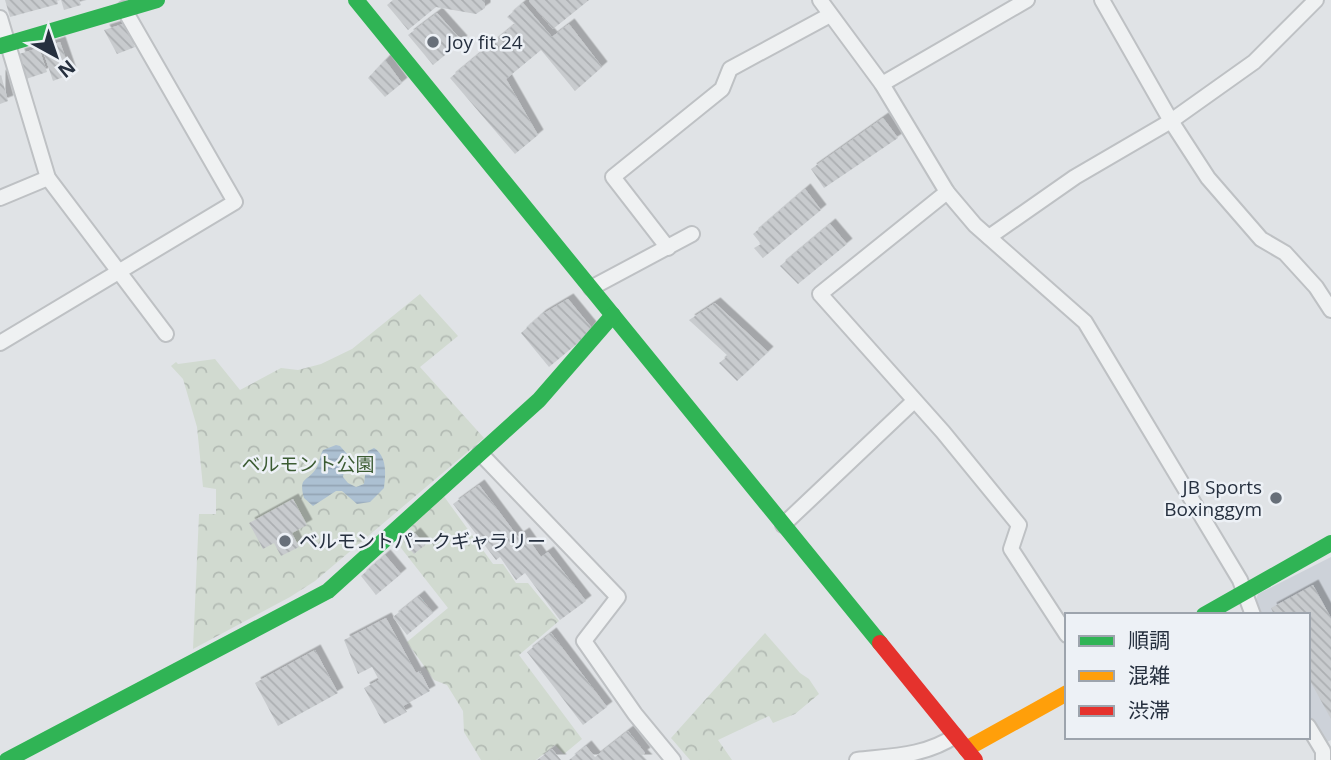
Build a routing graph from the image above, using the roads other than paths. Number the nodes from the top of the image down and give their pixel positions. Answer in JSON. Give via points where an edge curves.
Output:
{"nodes":[{"id":1,"x":157,"y":0,"type":"edge"},
{"id":2,"x":820,"y":0,"type":"edge"},
{"id":3,"x":1027,"y":0,"type":"edge"},
{"id":4,"x":1102,"y":0,"type":"edge"},
{"id":5,"x":1316,"y":0,"type":"edge"},
{"id":6,"x":362,"y":2,"type":"edge"},
{"id":7,"x":124,"y":9,"type":"junction"},
{"id":8,"x":830,"y":15,"type":"junction"},
{"id":9,"x":0,"y":18,"type":"edge"},
{"id":10,"x":4,"y":44,"type":"edge"},
{"id":11,"x":883,"y":84,"type":"junction"},
{"id":12,"x":1171,"y":121,"type":"junction"},
{"id":13,"x":48,"y":178,"type":"junction"},
{"id":14,"x":947,"y":192,"type":"junction"},
{"id":15,"x":0,"y":198,"type":"edge"},
{"id":16,"x":692,"y":234,"type":"dead end"},
{"id":17,"x":989,"y":237,"type":"junction"},
{"id":18,"x":668,"y":248,"type":"junction"},
{"id":19,"x":119,"y":271,"type":"junction"},
{"id":20,"x":591,"y":288,"type":"junction"},
{"id":21,"x":1325,"y":289,"type":"edge"},
{"id":22,"x":1331,"y":310,"type":"edge"},
{"id":23,"x":613,"y":315,"type":"junction"},
{"id":24,"x":166,"y":334,"type":"dead end"},
{"id":25,"x":0,"y":343,"type":"edge"},
{"id":26,"x":914,"y":401,"type":"junction"},
{"id":27,"x":480,"y":453,"type":"junction"},
{"id":28,"x":783,"y":525,"type":"junction"},
{"id":29,"x":1331,"y":543,"type":"edge"},
{"id":30,"x":1244,"y":592,"type":"junction"},
{"id":31,"x":1207,"y":613,"type":"edge"},
{"id":32,"x":1252,"y":613,"type":"edge"},
{"id":33,"x":1065,"y":632,"type":"edge"},
{"id":34,"x":1065,"y":694,"type":"edge"},
{"id":35,"x":1310,"y":729,"type":"edge"},
{"id":36,"x":955,"y":736,"type":"junction"},
{"id":37,"x":971,"y":755,"type":"edge"},
{"id":38,"x":7,"y":760,"type":"edge"},
{"id":39,"x":673,"y":760,"type":"edge"},
{"id":40,"x":857,"y":760,"type":"edge"},
{"id":41,"x":1323,"y":760,"type":"edge"}],
"edges":[{"from":1,"to":7,"type":"street"},
{"from":2,"to":8,"type":"street"},
{"from":3,"to":11,"type":"street"},
{"from":4,"to":12,"type":"street"},
{"from":5,"to":12,"type":"street","via":[[1254,62]]},
{"from":6,"to":20,"type":"street"},
{"from":7,"to":10,"type":"street"},
{"from":7,"to":19,"type":"street","via":[[235,202]]},
{"from":8,"to":11,"type":"street"},
{"from":8,"to":18,"type":"street","via":[[730,69],[722,89],[613,177]]},
{"from":9,"to":10,"type":"street"},
{"from":10,"to":13,"type":"street"},
{"from":11,"to":14,"type":"street"},
{"from":12,"to":17,"type":"street","via":[[1075,177]]},
{"from":12,"to":21,"type":"street","via":[[1208,178],[1261,239],[1286,253]]},
{"from":13,"to":15,"type":"street"},
{"from":13,"to":19,"type":"street"},
{"from":14,"to":17,"type":"street"},
{"from":14,"to":26,"type":"street","via":[[820,294]]},
{"from":16,"to":18,"type":"street"},
{"from":17,"to":30,"type":"street","via":[[1085,323]]},
{"from":18,"to":20,"type":"street"},
{"from":19,"to":24,"type":"street"},
{"from":19,"to":25,"type":"street"},
{"from":20,"to":23,"type":"street"},
{"from":21,"to":22,"type":"street"},
{"from":23,"to":27,"type":"street","via":[[539,400]]},
{"from":23,"to":28,"type":"street"},
{"from":26,"to":28,"type":"street"},
{"from":26,"to":33,"type":"street","via":[[1019,525],[1012,549]]},
{"from":27,"to":38,"type":"street","via":[[328,591]]},
{"from":27,"to":39,"type":"street","via":[[618,597],[584,641]]},
{"from":28,"to":36,"type":"street"},
{"from":29,"to":30,"type":"street"},
{"from":30,"to":31,"type":"street"},
{"from":30,"to":32,"type":"street"},
{"from":34,"to":37,"type":"street"},
{"from":35,"to":41,"type":"street","via":[[1323,751]]},
{"from":36,"to":37,"type":"street"},
{"from":36,"to":40,"type":"street","via":[[916,754]]}]}
